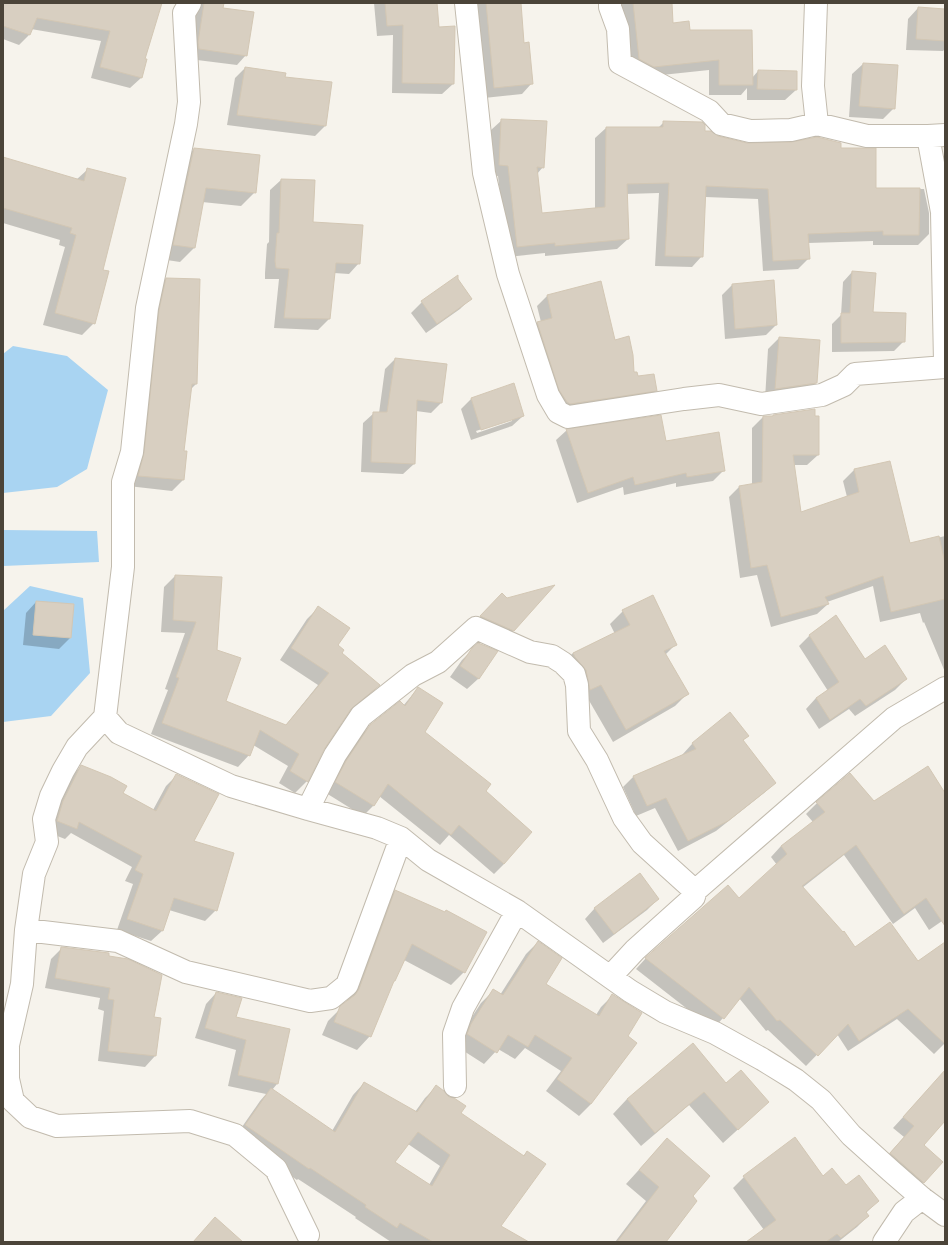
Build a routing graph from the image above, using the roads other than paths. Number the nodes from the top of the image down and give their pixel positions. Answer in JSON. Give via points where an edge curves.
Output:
{"nodes":[{"id":1,"x":190,"y":3,"type":"edge"},
{"id":2,"x":466,"y":3,"type":"edge"},
{"id":3,"x":610,"y":3,"type":"edge"},
{"id":4,"x":816,"y":3,"type":"edge"},
{"id":5,"x":817,"y":124,"type":"junction"},
{"id":6,"x":936,"y":136,"type":"edge"},
{"id":7,"x":945,"y":362,"type":"edge"},
{"id":8,"x":945,"y":367,"type":"edge"},
{"id":9,"x":945,"y":688,"type":"edge"},
{"id":10,"x":105,"y":717,"type":"junction"},
{"id":11,"x":308,"y":810,"type":"junction"},
{"id":12,"x":401,"y":838,"type":"junction"},
{"id":13,"x":695,"y":892,"type":"junction"},
{"id":14,"x":517,"y":911,"type":"junction"},
{"id":15,"x":26,"y":930,"type":"junction"},
{"id":16,"x":611,"y":976,"type":"junction"},
{"id":17,"x":455,"y":1086,"type":"dead end"},
{"id":18,"x":922,"y":1198,"type":"junction"},
{"id":19,"x":945,"y":1215,"type":"edge"},
{"id":20,"x":308,"y":1235,"type":"dead end"},
{"id":21,"x":884,"y":1242,"type":"edge"}],
"edges":[{"from":1,"to":10,"type":"street","via":[[184,13],[189,102],[147,308],[132,452],[123,482],[123,567]]},
{"from":2,"to":8,"type":"street","via":[[484,173],[508,274],[548,395],[558,412],[568,417],[719,395],[761,404],[822,395],[844,385],[855,374]]},
{"from":3,"to":5,"type":"street","via":[[618,28],[620,64],[708,111],[721,124],[750,131],[791,130]]},
{"from":4,"to":5,"type":"street","via":[[813,86]]},
{"from":5,"to":6,"type":"street","via":[[867,136]]},
{"from":6,"to":7,"type":"street","via":[[942,212]]},
{"from":9,"to":13,"type":"street","via":[[894,718]]},
{"from":10,"to":11,"type":"street","via":[[119,733],[231,786]]},
{"from":10,"to":15,"type":"street","via":[[77,747],[51,796],[44,819],[47,842],[34,874]]},
{"from":11,"to":12,"type":"street","via":[[377,828]]},
{"from":11,"to":13,"type":"street","via":[[335,755],[361,716],[413,675],[438,662],[476,628],[530,652],[552,656],[574,674],[577,685],[579,731],[597,760],[624,818],[642,842]]},
{"from":12,"to":14,"type":"street","via":[[428,860]]},
{"from":12,"to":15,"type":"street","via":[[347,985],[331,998],[310,1001],[186,972],[118,942]]},
{"from":13,"to":16,"type":"street","via":[[694,897],[635,950]]},
{"from":14,"to":16,"type":"street"},
{"from":14,"to":17,"type":"street","via":[[463,1008],[454,1034]]},
{"from":15,"to":20,"type":"street","via":[[22,984],[8,1045],[8,1079],[13,1102],[30,1117],[57,1126],[190,1121],[235,1135],[276,1169]]},
{"from":16,"to":18,"type":"street","via":[[630,991],[666,1012],[715,1032],[796,1080],[820,1100],[851,1135]]},
{"from":18,"to":19,"type":"street"},
{"from":18,"to":21,"type":"street","via":[[904,1212]]}]}
